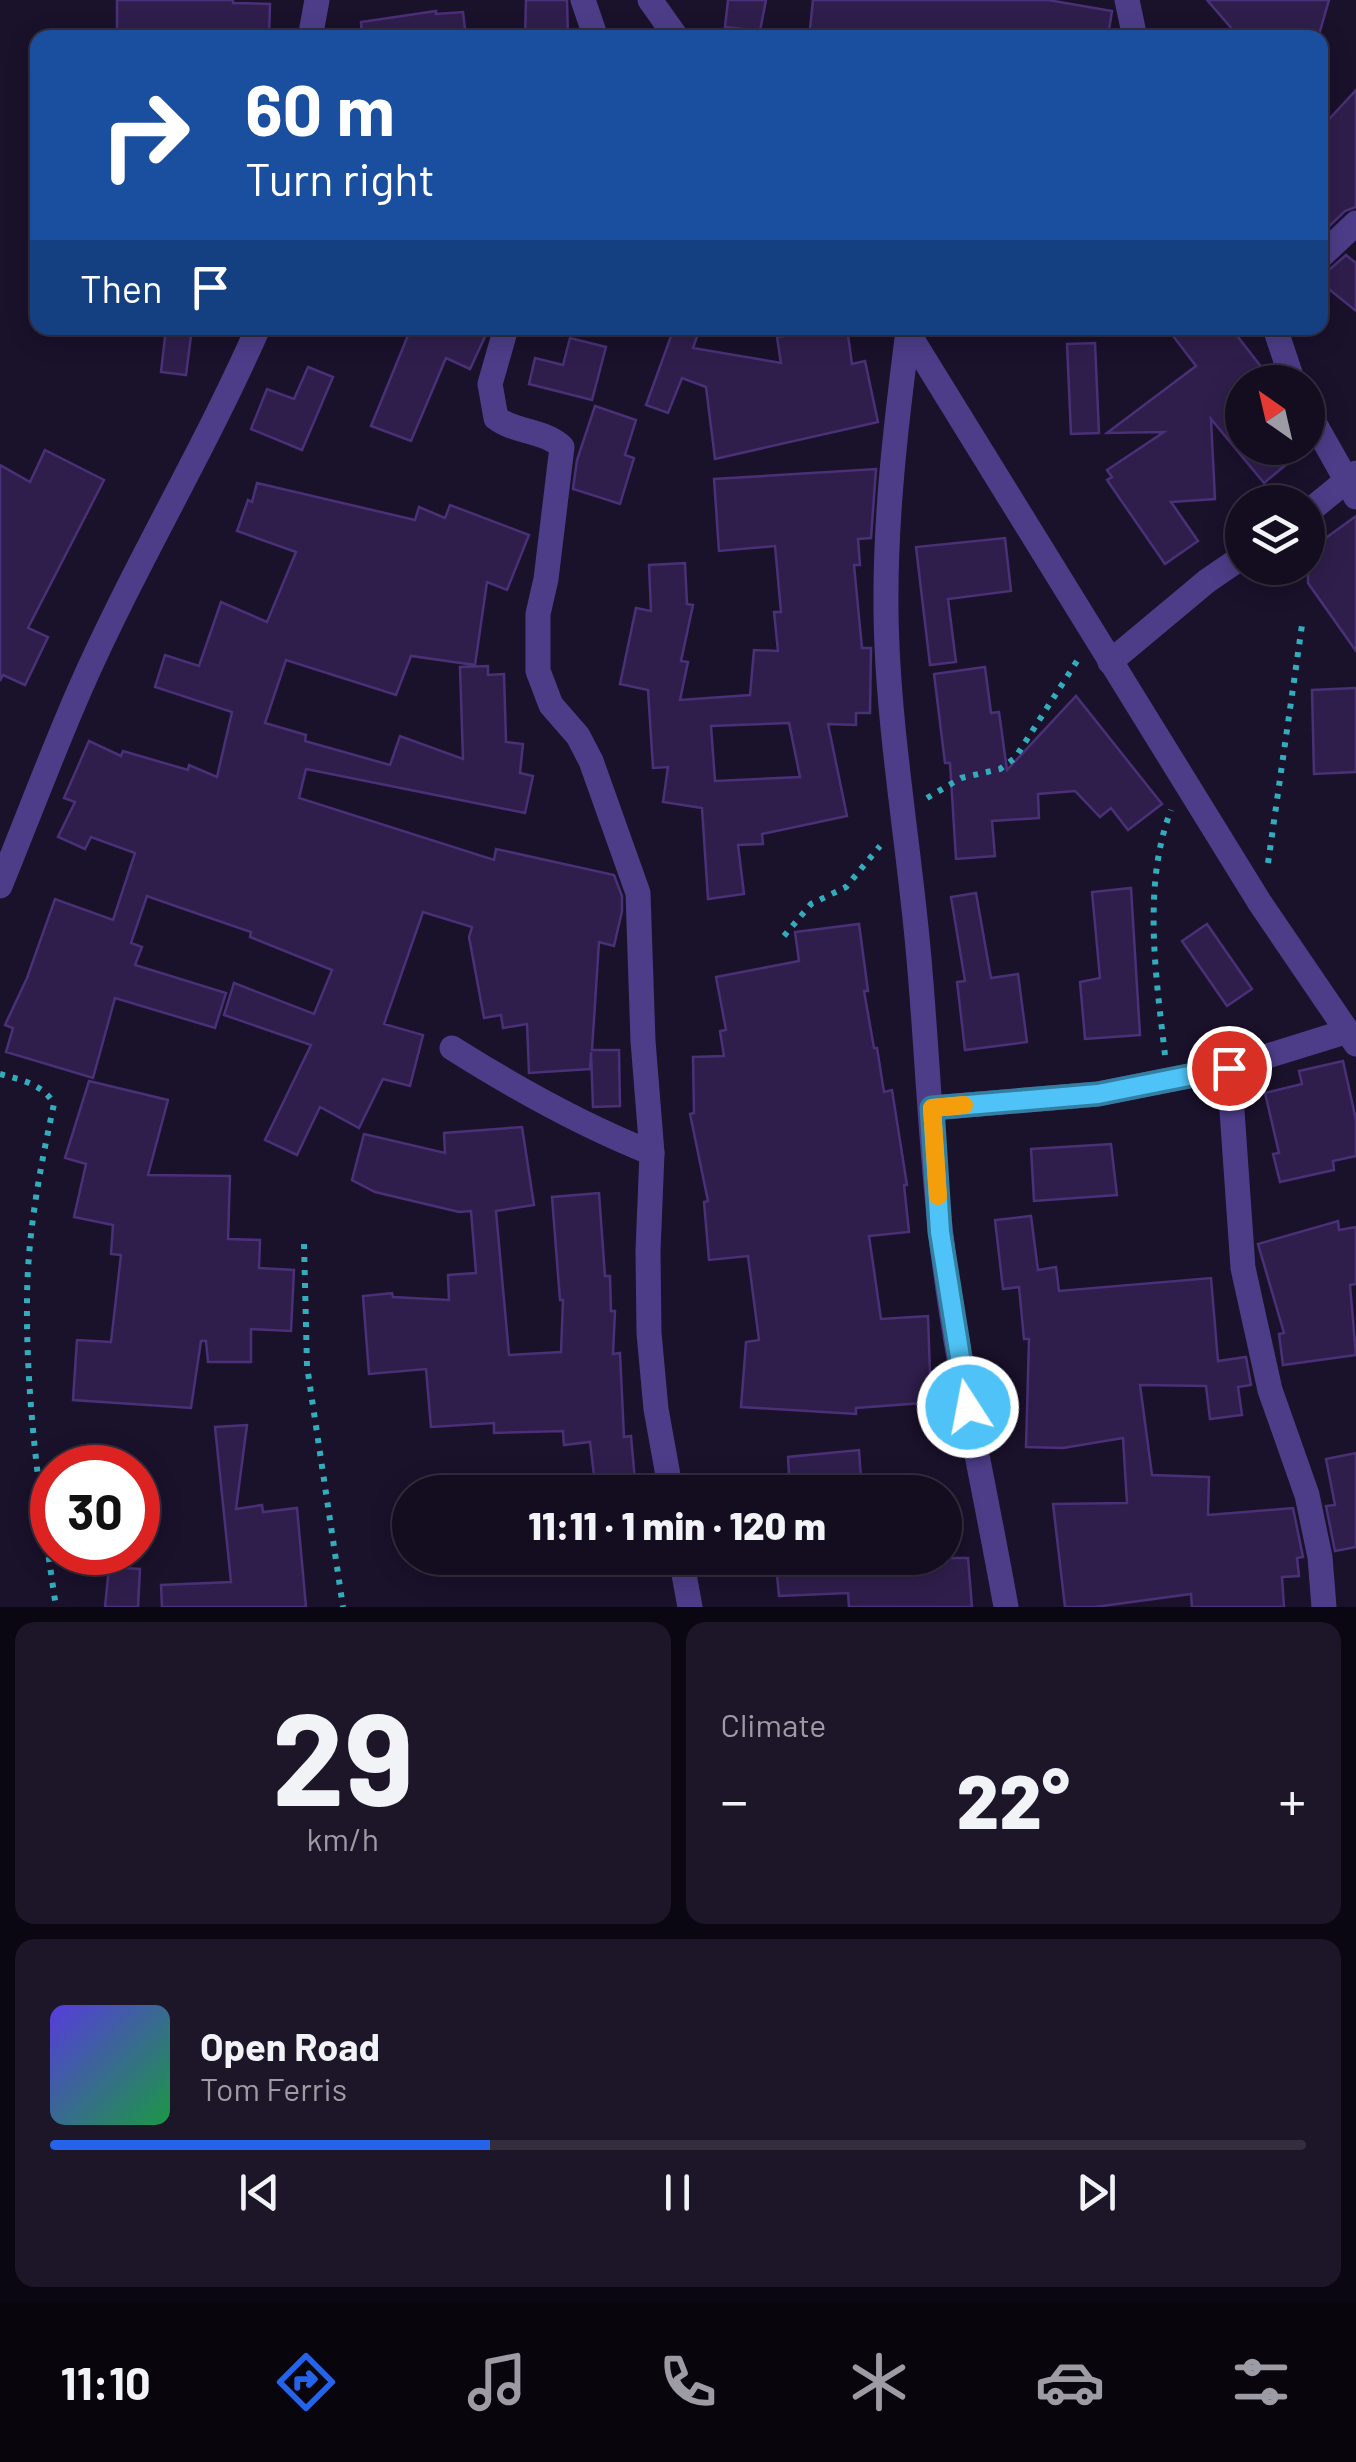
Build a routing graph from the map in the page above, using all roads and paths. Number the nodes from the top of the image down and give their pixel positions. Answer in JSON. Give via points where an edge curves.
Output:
{"nodes":[{"id":1,"x":318,"y":0,"type":"edge"},
{"id":2,"x":583,"y":0,"type":"edge"},
{"id":3,"x":650,"y":0,"type":"edge"},
{"id":4,"x":1127,"y":0,"type":"edge"},
{"id":5,"x":312,"y":30,"type":"edge"},
{"id":6,"x":593,"y":30,"type":"edge"},
{"id":7,"x":671,"y":30,"type":"edge"},
{"id":8,"x":1134,"y":30,"type":"edge"},
{"id":9,"x":1356,"y":223,"type":"edge"},
{"id":10,"x":1328,"y":249,"type":"edge"},
{"id":11,"x":255,"y":335,"type":"edge"},
{"id":12,"x":504,"y":335,"type":"edge"},
{"id":13,"x":906,"y":335,"type":"edge"},
{"id":14,"x":910,"y":335,"type":"edge"},
{"id":15,"x":1277,"y":335,"type":"edge"},
{"id":16,"x":1288,"y":365,"type":"edge"},
{"id":17,"x":1325,"y":439,"type":"edge"},
{"id":18,"x":1353,"y":484,"type":"edge"},
{"id":19,"x":1325,"y":501,"type":"edge"},
{"id":20,"x":1225,"y":569,"type":"edge"},
{"id":21,"x":1302,"y":625,"type":"dead end"},
{"id":22,"x":1073,"y":642,"type":"dead end"},
{"id":23,"x":1110,"y":662,"type":"junction"},
{"id":24,"x":1184,"y":778,"type":"junction"},
{"id":25,"x":906,"y":816,"type":"junction"},
{"id":26,"x":0,"y":886,"type":"edge"},
{"id":27,"x":1260,"y":904,"type":"junction"},
{"id":28,"x":784,"y":936,"type":"dead end"},
{"id":29,"x":1352,"y":1037,"type":"edge"},
{"id":30,"x":452,"y":1048,"type":"dead end"},
{"id":31,"x":1229,"y":1068,"type":"junction"},
{"id":32,"x":0,"y":1074,"type":"edge"},
{"id":33,"x":1168,"y":1081,"type":"junction"},
{"id":34,"x":932,"y":1108,"type":"junction"},
{"id":35,"x":652,"y":1153,"type":"junction"},
{"id":36,"x":304,"y":1244,"type":"dead end"},
{"id":37,"x":668,"y":1475,"type":"edge"},
{"id":38,"x":684,"y":1575,"type":"edge"},
{"id":39,"x":56,"y":1607,"type":"edge"},
{"id":40,"x":343,"y":1607,"type":"edge"},
{"id":41,"x":690,"y":1607,"type":"edge"},
{"id":42,"x":1006,"y":1607,"type":"edge"},
{"id":43,"x":1324,"y":1607,"type":"edge"}],
"edges":[{"from":1,"to":5,"type":"street"},
{"from":2,"to":6,"type":"street"},
{"from":3,"to":7,"type":"street"},
{"from":4,"to":8,"type":"street"},
{"from":9,"to":10,"type":"street"},
{"from":11,"to":26,"type":"street","via":[[80,687]]},
{"from":12,"to":35,"type":"street","via":[[490,384],[496,418],[562,447],[538,614],[538,671],[551,705],[591,761],[638,893]]},
{"from":13,"to":25,"type":"street","via":[[888,516],[886,612]]},
{"from":14,"to":23,"type":"street"},
{"from":15,"to":16,"type":"street"},
{"from":17,"to":18,"type":"street"},
{"from":18,"to":19,"type":"street"},
{"from":20,"to":23,"type":"street"},
{"from":21,"to":27,"type":"path"},
{"from":22,"to":25,"type":"path","via":[[1076,661],[1015,758],[940,789]]},
{"from":23,"to":24,"type":"street"},
{"from":24,"to":27,"type":"street"},
{"from":24,"to":33,"type":"path","via":[[1157,862]]},
{"from":25,"to":28,"type":"path","via":[[846,887],[811,904]]},
{"from":25,"to":34,"type":"street"},
{"from":27,"to":29,"type":"street"},
{"from":29,"to":31,"type":"street"},
{"from":30,"to":35,"type":"street","via":[[567,1116]]},
{"from":31,"to":33,"type":"street"},
{"from":31,"to":43,"type":"street","via":[[1244,1268],[1270,1390],[1307,1495]]},
{"from":32,"to":39,"type":"path","via":[[34,1084],[54,1104],[26,1298]]},
{"from":33,"to":34,"type":"street"},
{"from":34,"to":42,"type":"street","via":[[956,1341]]},
{"from":35,"to":37,"type":"street","via":[[649,1333]]},
{"from":36,"to":40,"type":"path","via":[[307,1366]]},
{"from":38,"to":41,"type":"street"}]}
